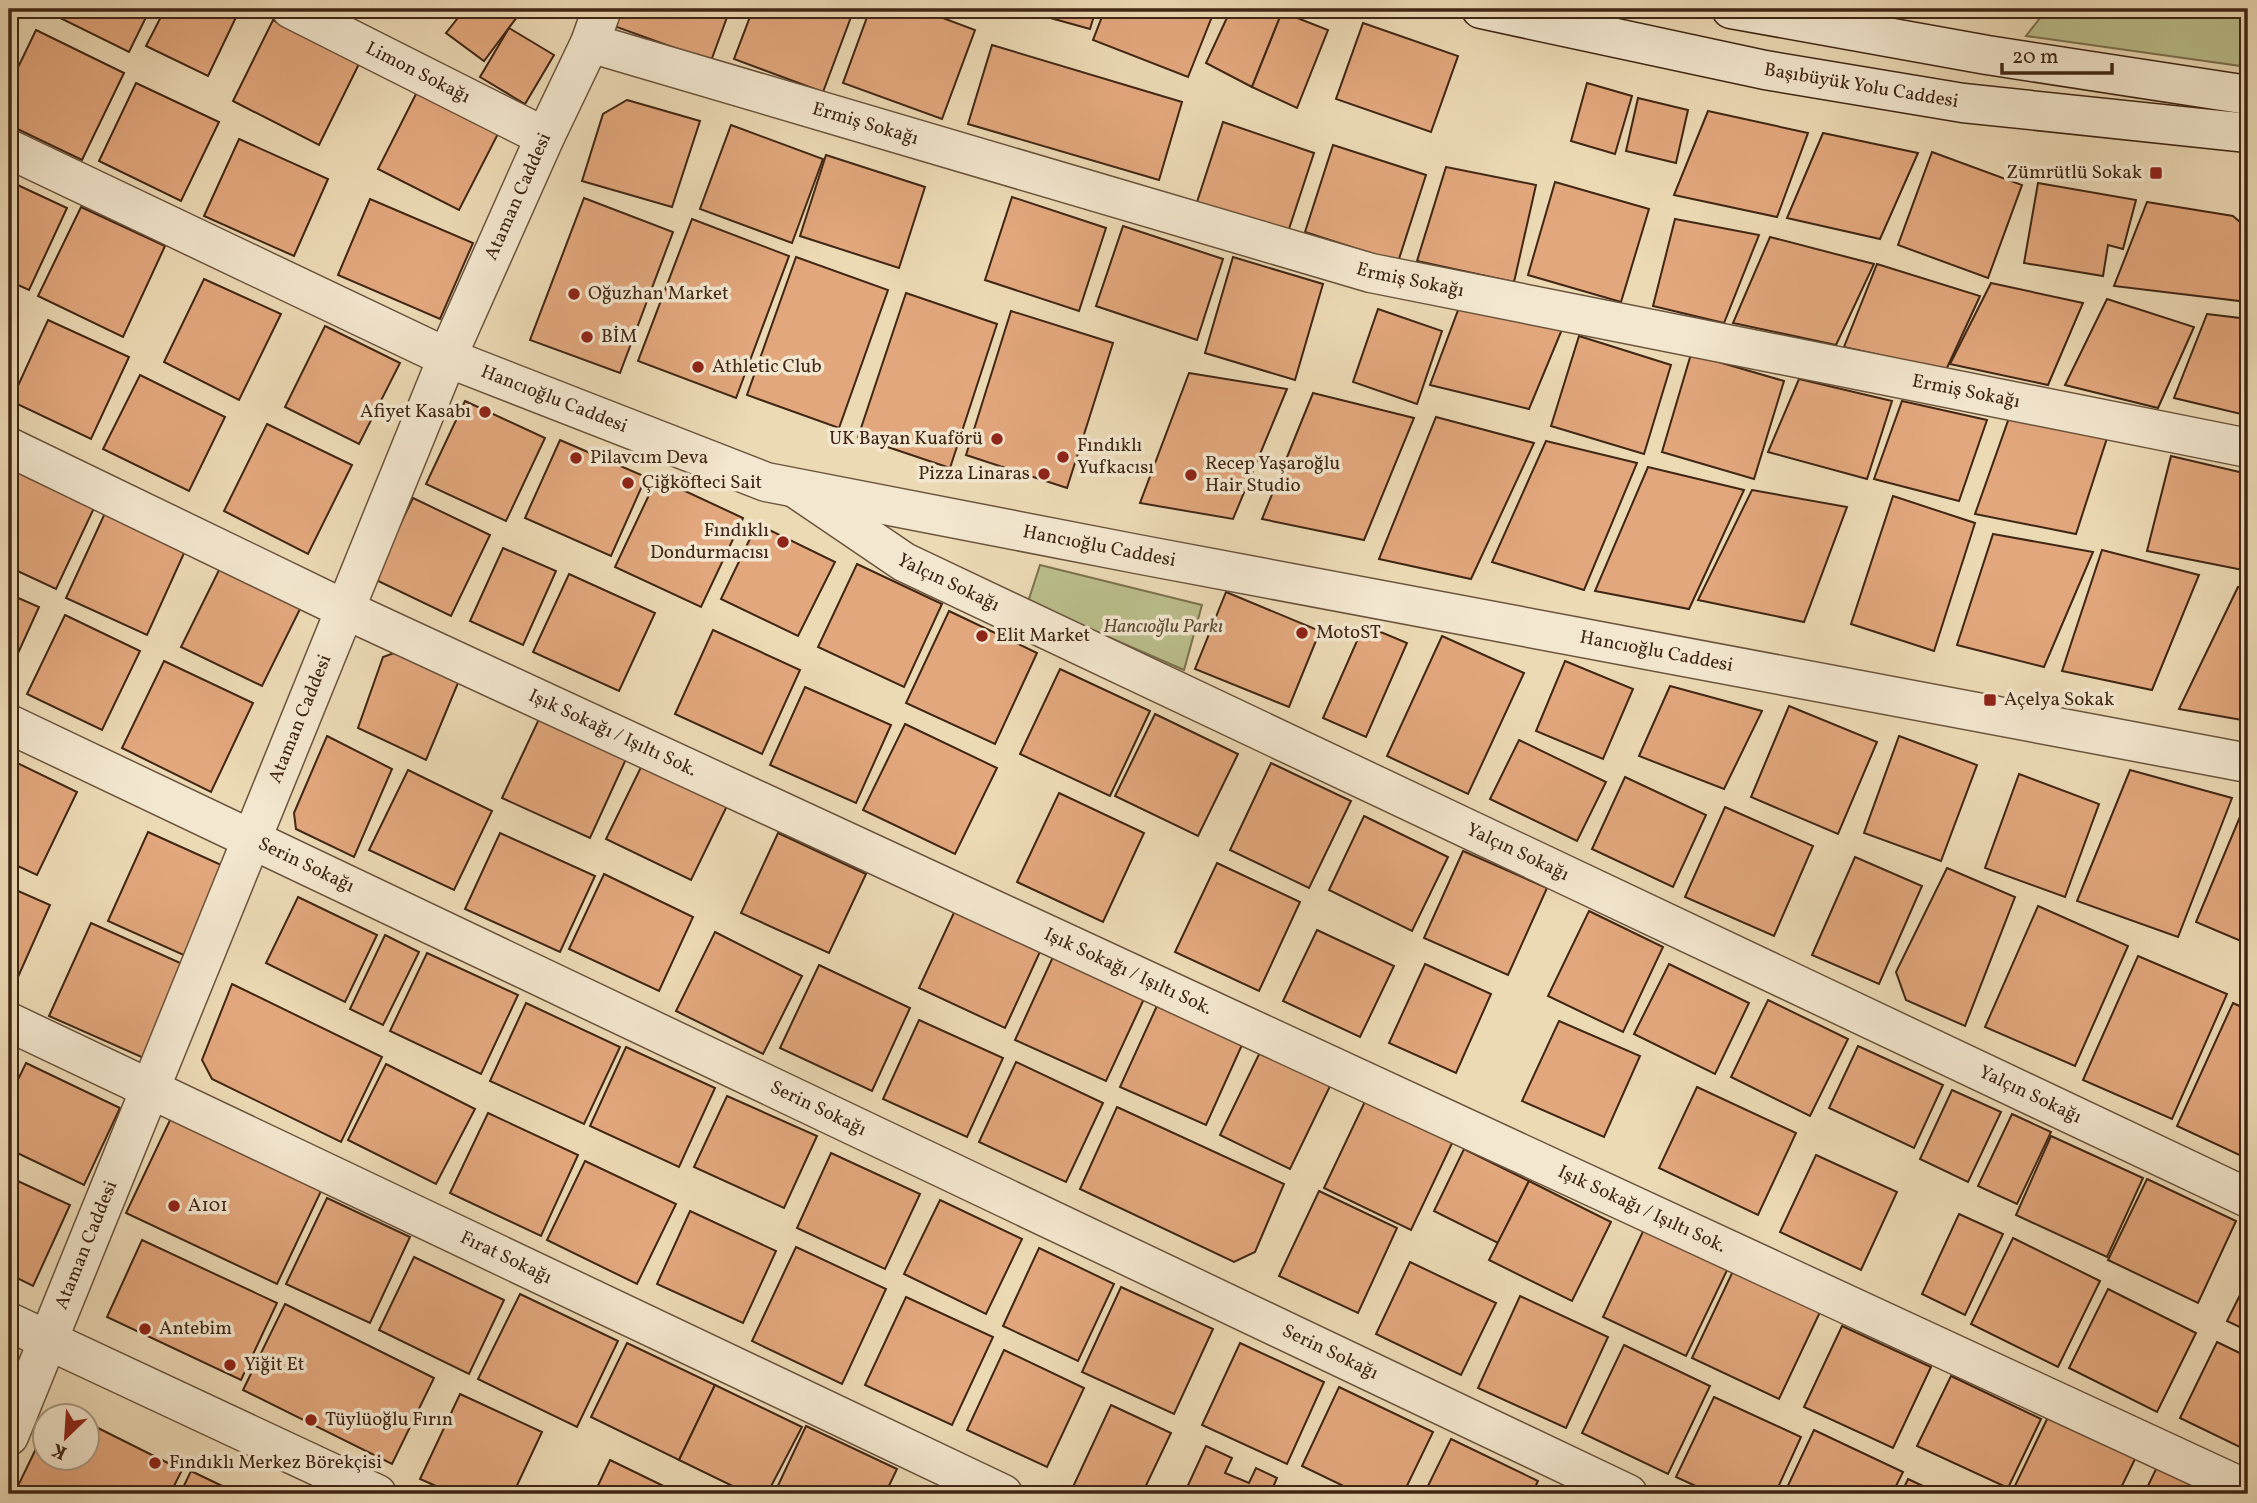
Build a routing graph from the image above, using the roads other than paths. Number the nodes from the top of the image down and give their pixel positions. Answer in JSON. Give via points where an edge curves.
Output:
{"nodes":[{"id":1,"x":291,"y":9,"type":"edge"},
{"id":2,"x":1480,"y":9,"type":"edge"},
{"id":3,"x":1731,"y":9,"type":"edge"},
{"id":4,"x":596,"y":26,"type":"edge"},
{"id":5,"x":2248,"y":95,"type":"edge"},
{"id":6,"x":2248,"y":133,"type":"edge"},
{"id":7,"x":545,"y":137,"type":"junction"},
{"id":8,"x":9,"y":149,"type":"edge"},
{"id":9,"x":448,"y":358,"type":"junction"},
{"id":10,"x":9,"y":447,"type":"edge"},
{"id":11,"x":2248,"y":448,"type":"edge"},
{"id":12,"x":798,"y":489,"type":"junction"},
{"id":13,"x":344,"y":609,"type":"junction"},
{"id":14,"x":9,"y":724,"type":"edge"},
{"id":15,"x":2248,"y":763,"type":"edge"},
{"id":16,"x":250,"y":840,"type":"junction"},
{"id":17,"x":9,"y":1022,"type":"edge"},
{"id":18,"x":149,"y":1090,"type":"junction"},
{"id":19,"x":2248,"y":1199,"type":"edge"},
{"id":20,"x":9,"y":1322,"type":"edge"},
{"id":21,"x":47,"y":1340,"type":"junction"},
{"id":22,"x":9,"y":1436,"type":"edge"},
{"id":23,"x":2248,"y":1490,"type":"edge"},
{"id":24,"x":377,"y":1494,"type":"edge"},
{"id":25,"x":1003,"y":1494,"type":"edge"},
{"id":26,"x":1628,"y":1494,"type":"edge"}],
"edges":[{"from":1,"to":7,"type":"street","name":"Limon Sokağı"},
{"from":2,"to":6,"type":"street","name":"Başıbüyük Yolu Caddesi","via":[[1765,70],[1963,103]]},
{"from":3,"to":5,"type":"street"},
{"from":4,"to":7,"type":"street","name":"Ataman Caddesi"},
{"from":4,"to":11,"type":"street","name":"Ermiş Sokağı","via":[[1370,273]]},
{"from":7,"to":9,"type":"street","name":"Ataman Caddesi"},
{"from":8,"to":9,"type":"street","name":"Hancıoğlu Caddesi"},
{"from":9,"to":12,"type":"street","name":"Hancıoğlu Caddesi","via":[[766,482]]},
{"from":9,"to":13,"type":"street","name":"Ataman Caddesi"},
{"from":10,"to":13,"type":"street","name":"Işık Sokağı / Işıltı Sok."},
{"from":12,"to":15,"type":"street","name":"Hancıoğlu Caddesi"},
{"from":12,"to":19,"type":"street","name":"Yalçın Sokağı","via":[[904,562]]},
{"from":13,"to":16,"type":"street","name":"Ataman Caddesi"},
{"from":13,"to":23,"type":"street","name":"Işık Sokağı / Işıltı Sok."},
{"from":14,"to":16,"type":"street","name":"Serin Sokağı"},
{"from":16,"to":18,"type":"street","name":"Ataman Caddesi"},
{"from":16,"to":26,"type":"street","name":"Serin Sokağı"},
{"from":17,"to":18,"type":"street","name":"Fırat Sokağı"},
{"from":18,"to":21,"type":"street","name":"Ataman Caddesi"},
{"from":18,"to":25,"type":"street","name":"Fırat Sokağı"},
{"from":20,"to":21,"type":"street"},
{"from":21,"to":22,"type":"street","name":"Ataman Caddesi"},
{"from":21,"to":24,"type":"street"}]}
